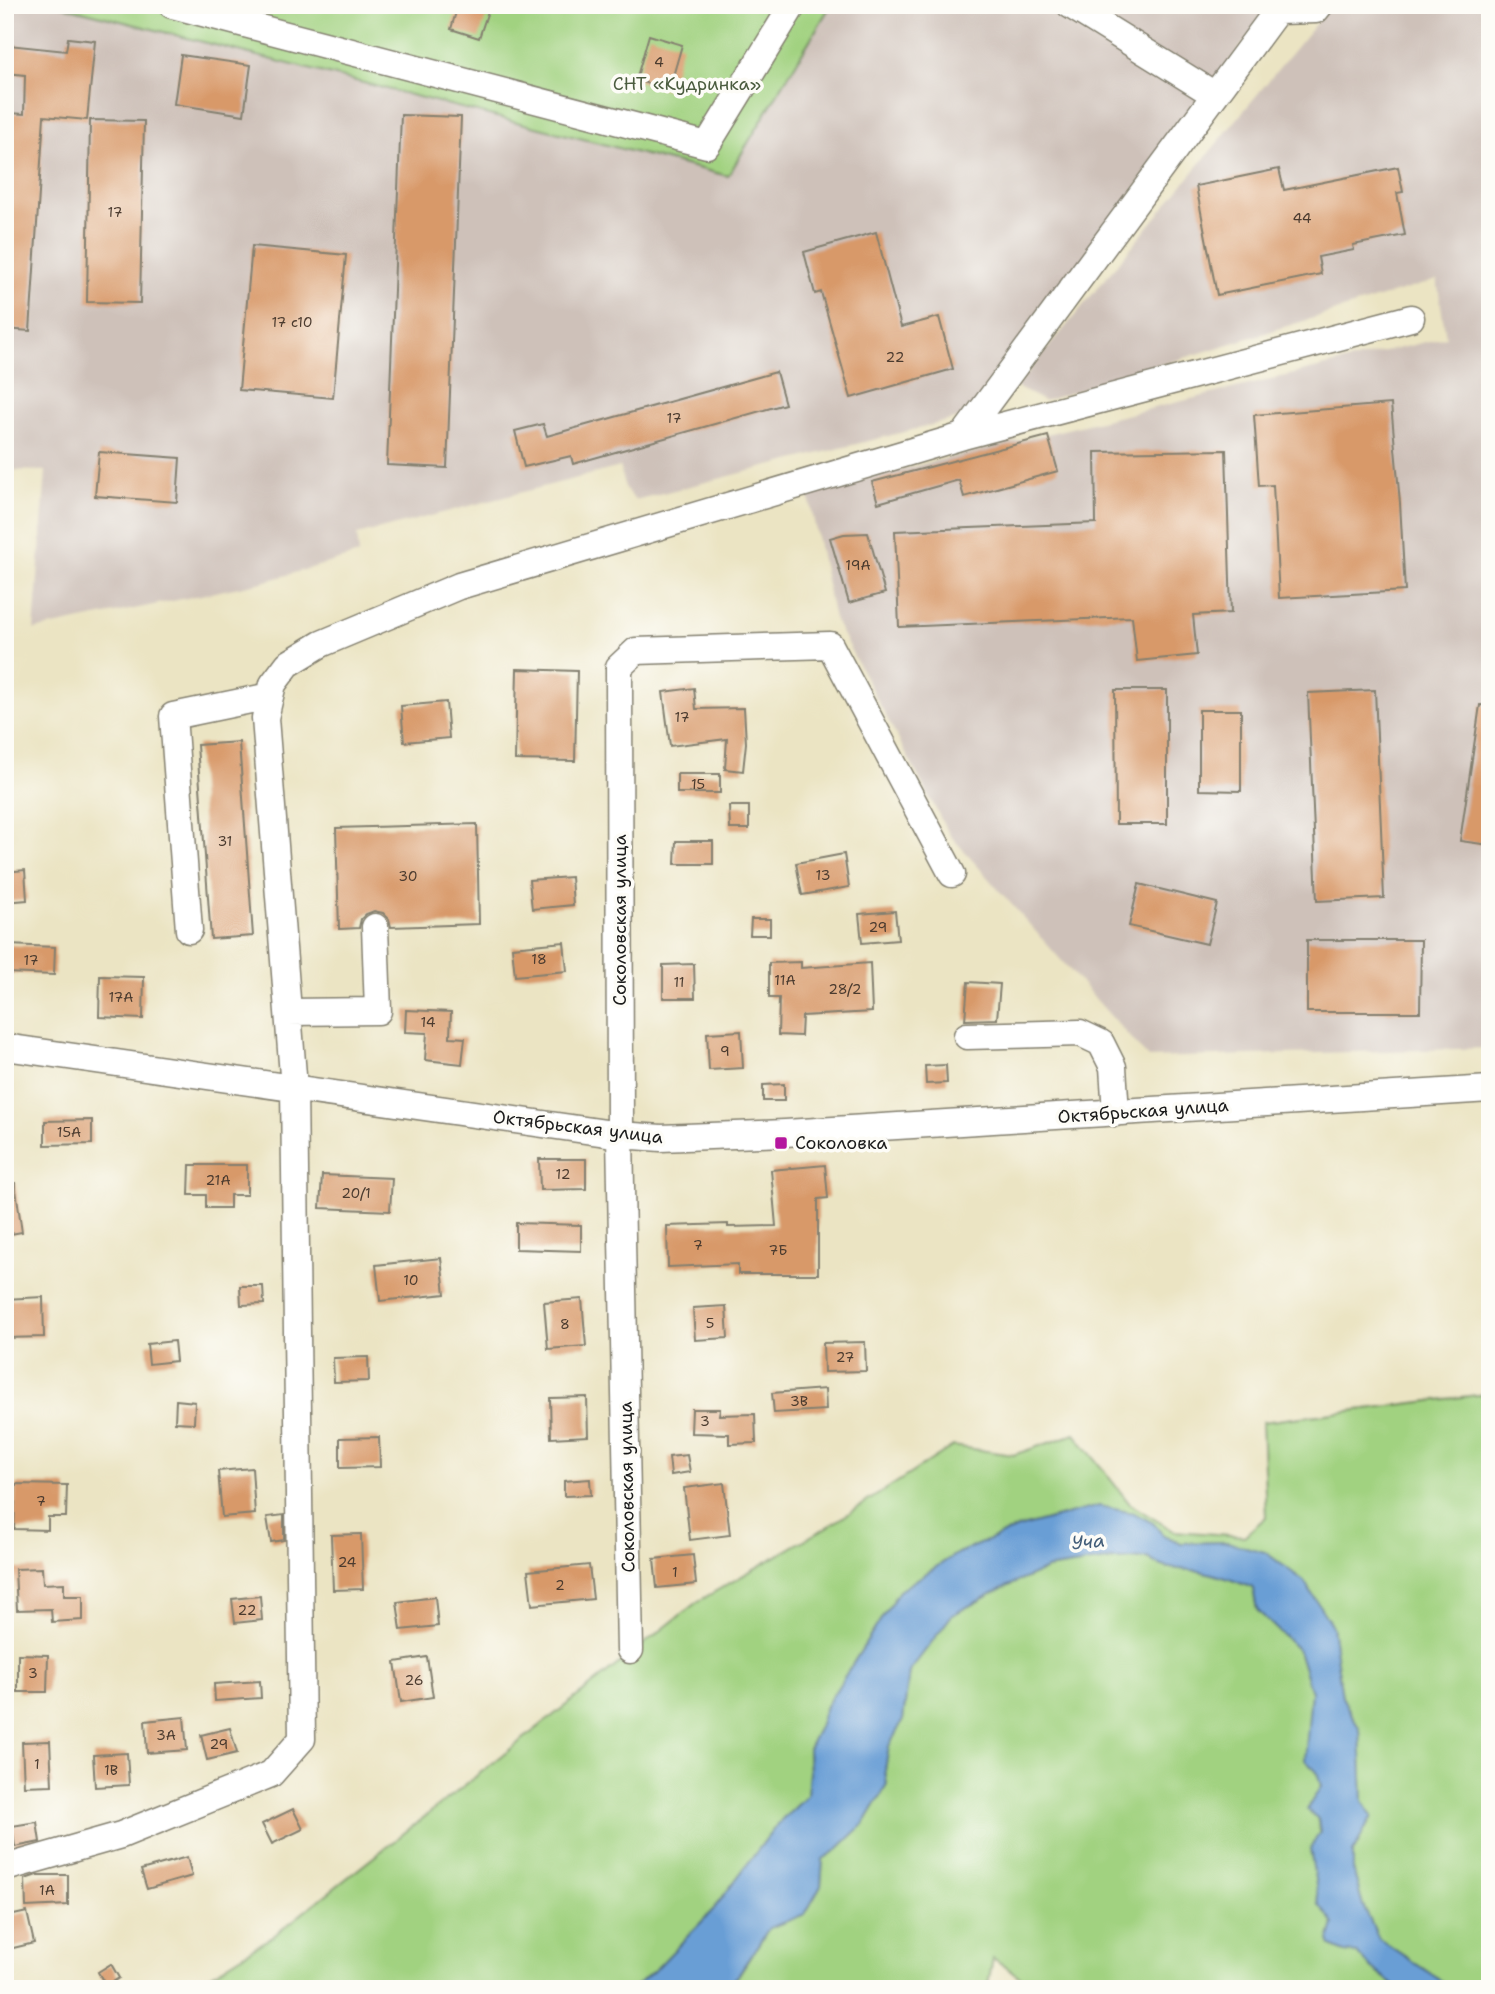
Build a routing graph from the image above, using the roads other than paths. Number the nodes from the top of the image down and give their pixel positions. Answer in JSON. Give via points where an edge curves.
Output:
{"nodes":[{"id":1,"x":172,"y":5,"type":"edge"},
{"id":2,"x":793,"y":5,"type":"edge"},
{"id":3,"x":1070,"y":5,"type":"edge"},
{"id":4,"x":1320,"y":5,"type":"edge"},
{"id":5,"x":1215,"y":95,"type":"junction"},
{"id":6,"x":1411,"y":318,"type":"dead end"},
{"id":7,"x":963,"y":436,"type":"junction"},
{"id":8,"x":270,"y":696,"type":"junction"},
{"id":9,"x":952,"y":874,"type":"dead end"},
{"id":10,"x":375,"y":928,"type":"dead end"},
{"id":11,"x":189,"y":930,"type":"dead end"},
{"id":12,"x":288,"y":1012,"type":"junction"},
{"id":13,"x":967,"y":1036,"type":"dead end"},
{"id":14,"x":5,"y":1047,"type":"edge"},
{"id":15,"x":294,"y":1088,"type":"junction"},
{"id":16,"x":1490,"y":1089,"type":"edge"},
{"id":17,"x":1116,"y":1113,"type":"junction"},
{"id":18,"x":620,"y":1135,"type":"junction"},
{"id":19,"x":630,"y":1650,"type":"dead end"},
{"id":20,"x":5,"y":1868,"type":"edge"}],
"edges":[{"from":1,"to":2,"type":"street","via":[[707,145]]},
{"from":3,"to":5,"type":"street"},
{"from":4,"to":5,"type":"street","via":[[1316,10],[1278,10]]},
{"from":5,"to":7,"type":"street"},
{"from":6,"to":7,"type":"street"},
{"from":7,"to":8,"type":"street","via":[[459,586],[321,644],[288,664]]},
{"from":8,"to":11,"type":"street","via":[[173,716]]},
{"from":8,"to":12,"type":"street","via":[[265,718]]},
{"from":9,"to":18,"type":"street","name":"Соколовская улица","via":[[830,645],[636,650],[619,667]]},
{"from":10,"to":12,"type":"street","via":[[378,1011]]},
{"from":12,"to":15,"type":"street"},
{"from":13,"to":17,"type":"street","via":[[1080,1033],[1101,1043],[1114,1067]]},
{"from":14,"to":15,"type":"street","name":"Октябрьская улица"},
{"from":15,"to":18,"type":"street","name":"Октябрьская улица"},
{"from":15,"to":20,"type":"street","via":[[302,1739],[271,1774],[121,1835]]},
{"from":16,"to":17,"type":"street","name":"Октябрьская улица"},
{"from":17,"to":18,"type":"street","name":"Октябрьская улица","via":[[785,1133]]},
{"from":18,"to":19,"type":"street","name":"Соколовская улица"}]}
